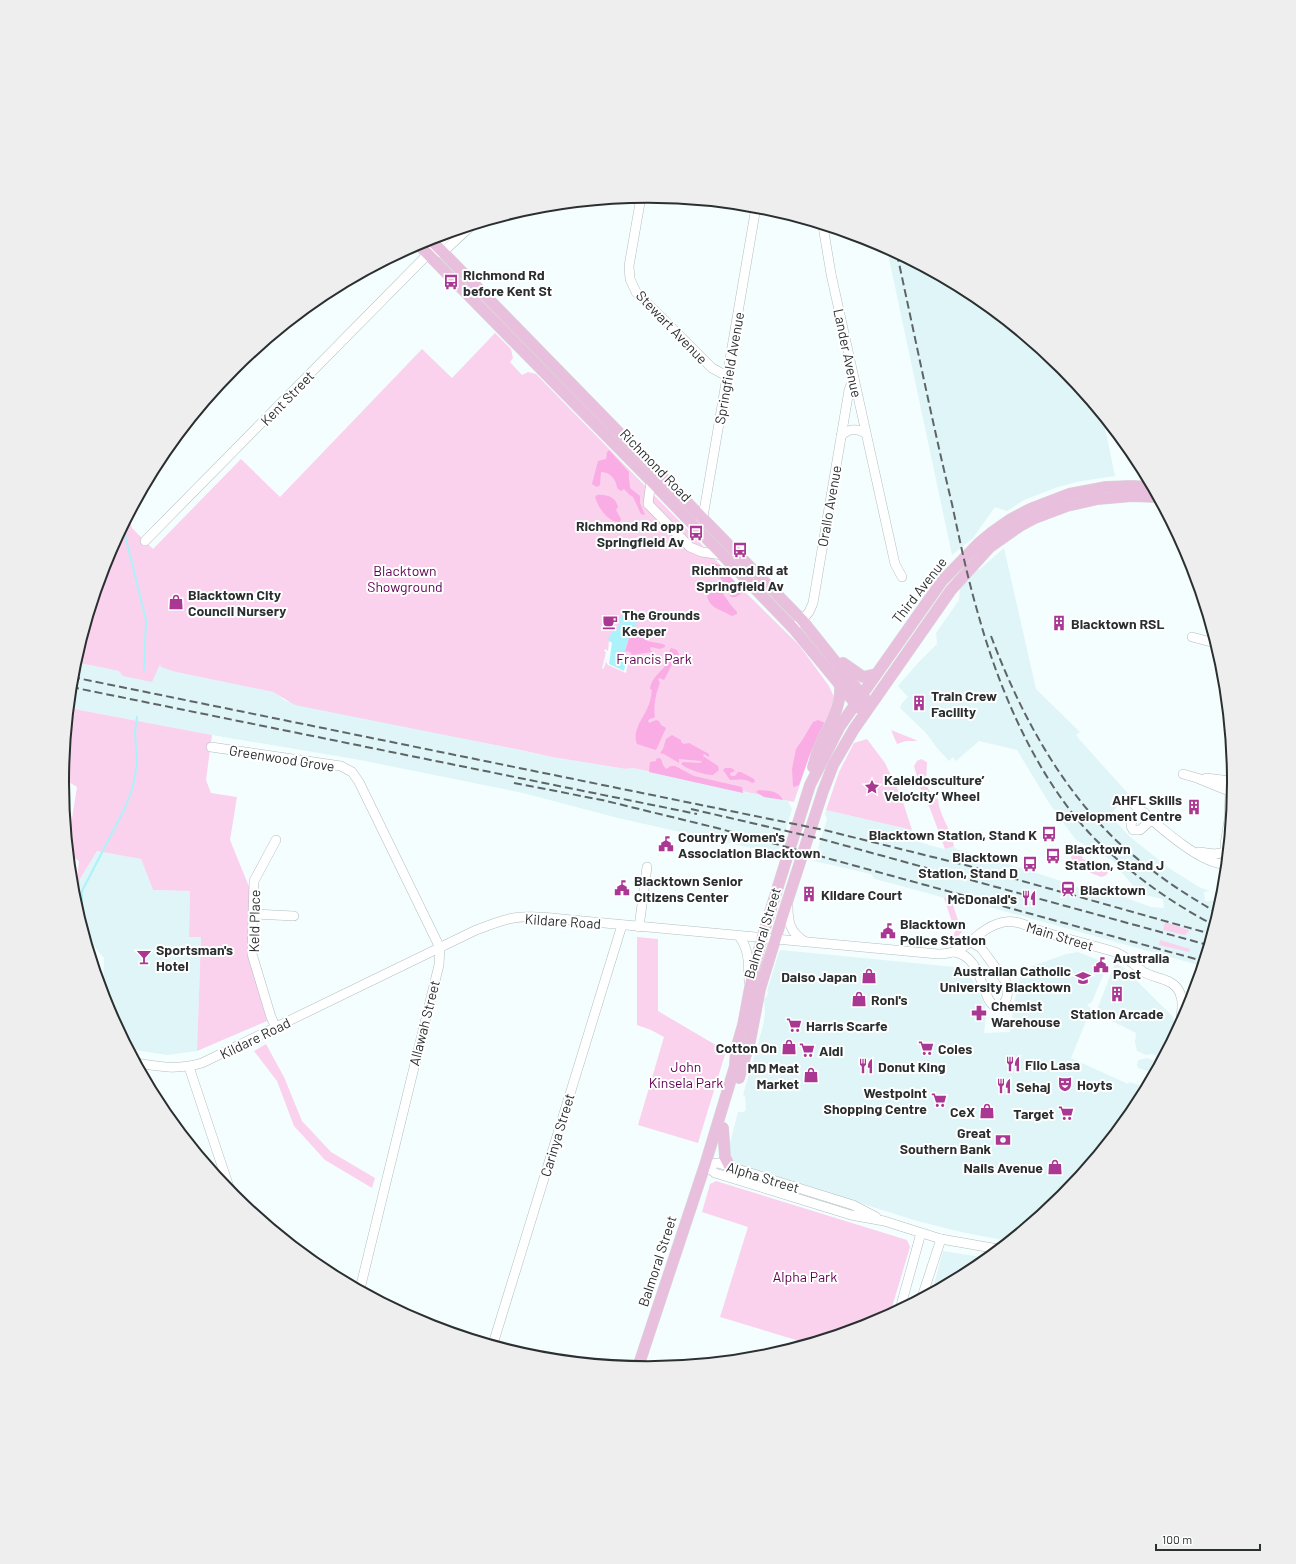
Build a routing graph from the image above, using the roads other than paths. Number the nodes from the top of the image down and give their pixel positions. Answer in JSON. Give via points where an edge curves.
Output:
{"nodes":[{"id":1,"x":640,"y":203,"type":"edge"},
{"id":2,"x":755,"y":213,"type":"edge"},
{"id":3,"x":824,"y":231,"type":"edge"},
{"id":4,"x":448,"y":239,"type":"edge"},
{"id":5,"x":437,"y":245,"type":"edge"},
{"id":6,"x":423,"y":249,"type":"edge"},
{"id":7,"x":428,"y":254,"type":"junction"},
{"id":8,"x":728,"y":375,"type":"junction"},
{"id":9,"x":854,"y":378,"type":"junction"},
{"id":10,"x":865,"y":433,"type":"junction"},
{"id":11,"x":841,"y":436,"type":"junction"},
{"id":12,"x":651,"y":481,"type":"junction"},
{"id":13,"x":1145,"y":487,"type":"edge"},
{"id":14,"x":1151,"y":497,"type":"edge"},
{"id":15,"x":698,"y":523,"type":"junction"},
{"id":16,"x":145,"y":541,"type":"dead end"},
{"id":17,"x":722,"y":555,"type":"junction"},
{"id":18,"x":902,"y":577,"type":"dead end"},
{"id":19,"x":802,"y":620,"type":"junction"},
{"id":20,"x":793,"y":628,"type":"junction"},
{"id":21,"x":1192,"y":637,"type":"dead end"},
{"id":22,"x":1209,"y":642,"type":"edge"},
{"id":23,"x":827,"y":650,"type":"junction"},
{"id":24,"x":876,"y":674,"type":"junction"},
{"id":25,"x":840,"y":686,"type":"junction"},
{"id":26,"x":858,"y":699,"type":"junction"},
{"id":27,"x":870,"y":705,"type":"junction"},
{"id":28,"x":864,"y":715,"type":"junction"},
{"id":29,"x":211,"y":747,"type":"dead end"},
{"id":30,"x":1183,"y":774,"type":"dead end"},
{"id":31,"x":1197,"y":778,"type":"junction"},
{"id":32,"x":1227,"y":779,"type":"edge"},
{"id":33,"x":810,"y":785,"type":"junction"},
{"id":34,"x":1227,"y":792,"type":"edge"},
{"id":35,"x":1130,"y":801,"type":"dead end"},
{"id":36,"x":1144,"y":813,"type":"junction"},
{"id":37,"x":1154,"y":820,"type":"junction"},
{"id":38,"x":276,"y":840,"type":"dead end"},
{"id":39,"x":1190,"y":850,"type":"junction"},
{"id":40,"x":1223,"y":853,"type":"edge"},
{"id":41,"x":1221,"y":864,"type":"edge"},
{"id":42,"x":646,"y":867,"type":"dead end"},
{"id":43,"x":788,"y":899,"type":"junction"},
{"id":44,"x":254,"y":914,"type":"junction"},
{"id":45,"x":294,"y":916,"type":"dead end"},
{"id":46,"x":622,"y":925,"type":"junction"},
{"id":47,"x":639,"y":927,"type":"junction"},
{"id":48,"x":739,"y":936,"type":"junction"},
{"id":49,"x":762,"y":938,"type":"junction"},
{"id":50,"x":775,"y":939,"type":"junction"},
{"id":51,"x":806,"y":942,"type":"junction"},
{"id":52,"x":971,"y":942,"type":"junction"},
{"id":53,"x":440,"y":948,"type":"junction"},
{"id":54,"x":954,"y":952,"type":"junction"},
{"id":55,"x":750,"y":986,"type":"junction"},
{"id":56,"x":1183,"y":1004,"type":"edge"},
{"id":57,"x":276,"y":1028,"type":"junction"},
{"id":58,"x":143,"y":1064,"type":"edge"},
{"id":59,"x":189,"y":1067,"type":"junction"},
{"id":60,"x":723,"y":1128,"type":"junction"},
{"id":61,"x":705,"y":1165,"type":"junction"},
{"id":62,"x":730,"y":1167,"type":"junction"},
{"id":63,"x":226,"y":1177,"type":"edge"},
{"id":64,"x":884,"y":1221,"type":"junction"},
{"id":65,"x":922,"y":1233,"type":"junction"},
{"id":66,"x":941,"y":1239,"type":"junction"},
{"id":67,"x":991,"y":1248,"type":"edge"},
{"id":68,"x":361,"y":1285,"type":"edge"},
{"id":69,"x":924,"y":1290,"type":"edge"},
{"id":70,"x":902,"y":1302,"type":"edge"},
{"id":71,"x":494,"y":1340,"type":"edge"},
{"id":72,"x":642,"y":1361,"type":"edge"}],
"edges":[{"from":1,"to":8,"type":"street","name":"Stewart Avenue","via":[[629,266],[632,286],[712,368]]},
{"from":2,"to":8,"type":"street","name":"Springfield Avenue"},
{"from":3,"to":9,"type":"street","name":"Lander Avenue"},
{"from":4,"to":5,"type":"street"},
{"from":5,"to":7,"type":"street","name":"Kent Street"},
{"from":5,"to":15,"type":"main road","name":"Richmond Road"},
{"from":6,"to":7,"type":"main road","name":"Richmond Road"},
{"from":7,"to":12,"type":"main road","name":"Richmond Road"},
{"from":7,"to":16,"type":"street","name":"Kent Street"},
{"from":8,"to":15,"type":"street","name":"Springfield Avenue"},
{"from":9,"to":10,"type":"street","name":"Lander Avenue"},
{"from":9,"to":11,"type":"street","name":"Orallo Avenue","via":[[849,390]]},
{"from":10,"to":11,"type":"street","via":[[852,429]]},
{"from":10,"to":18,"type":"street","name":"Lander Avenue","via":[[895,564]]},
{"from":11,"to":19,"type":"street","name":"Orallo Avenue","via":[[813,603]]},
{"from":12,"to":15,"type":"main road","name":"Richmond Road"},
{"from":12,"to":17,"type":"street","via":[[648,504],[690,547]]},
{"from":13,"to":24,"type":"main road","name":"Third Avenue","via":[[1106,487],[1069,494],[1011,519],[979,543],[942,581]]},
{"from":14,"to":27,"type":"main road","name":"Third Avenue","via":[[1117,497],[1067,506],[1020,526],[997,542],[980,556],[951,590]]},
{"from":15,"to":17,"type":"main road","name":"Richmond Road"},
{"from":15,"to":19,"type":"main road","name":"Richmond Road"},
{"from":17,"to":20,"type":"main road","name":"Richmond Road"},
{"from":19,"to":20,"type":"street","name":"Orallo Avenue"},
{"from":19,"to":23,"type":"main road","name":"Richmond Road"},
{"from":20,"to":25,"type":"main road","name":"Richmond Road"},
{"from":21,"to":22,"type":"street"},
{"from":23,"to":24,"type":"main road","via":[[858,676]]},
{"from":23,"to":26,"type":"main road","name":"Richmond Road"},
{"from":24,"to":26,"type":"main road","name":"Third Avenue"},
{"from":25,"to":26,"type":"main road","name":"Richmond Road"},
{"from":25,"to":33,"type":"main road","via":[[840,702],[818,750]]},
{"from":26,"to":27,"type":"main road","name":"Richmond Road"},
{"from":26,"to":28,"type":"main road","name":"Richmond Road"},
{"from":26,"to":33,"type":"main road","name":"Balmoral Street","via":[[840,726]]},
{"from":27,"to":28,"type":"main road","name":"Third Avenue"},
{"from":28,"to":43,"type":"main road","name":"Balmoral Street","via":[[831,771]]},
{"from":29,"to":53,"type":"street","name":"Greenwood Grove","via":[[341,766],[352,772],[360,782]]},
{"from":30,"to":31,"type":"street"},
{"from":31,"to":32,"type":"street"},
{"from":31,"to":34,"type":"street"},
{"from":33,"to":49,"type":"main road","name":"Balmoral Street"},
{"from":35,"to":36,"type":"street"},
{"from":36,"to":37,"type":"street"},
{"from":36,"to":37,"type":"street","via":[[1139,813],[1133,819],[1133,830],[1140,830]]},
{"from":37,"to":39,"type":"street"},
{"from":38,"to":44,"type":"street","name":"Keld Place","via":[[254,880]]},
{"from":39,"to":40,"type":"street"},
{"from":39,"to":41,"type":"street"},
{"from":42,"to":47,"type":"street"},
{"from":43,"to":50,"type":"main road","name":"Balmoral Street"},
{"from":43,"to":51,"type":"street","via":[[789,924],[795,934]]},
{"from":44,"to":45,"type":"street"},
{"from":44,"to":57,"type":"street","name":"Keld Place","via":[[253,959]]},
{"from":46,"to":47,"type":"street","name":"Kildare Road"},
{"from":46,"to":53,"type":"street","name":"Kildare Road","via":[[514,918],[488,925]]},
{"from":46,"to":71,"type":"street","name":"Carinya Street"},
{"from":47,"to":48,"type":"street","name":"Kildare Road"},
{"from":48,"to":49,"type":"street","name":"Kildare Road"},
{"from":48,"to":55,"type":"street","via":[[748,955]]},
{"from":49,"to":50,"type":"street","name":"Kildare Road"},
{"from":49,"to":55,"type":"main road","name":"Balmoral Street"},
{"from":50,"to":51,"type":"street","name":"Kildare Road"},
{"from":50,"to":60,"type":"main road","name":"Balmoral Street","via":[[760,989],[750,1041]]},
{"from":51,"to":54,"type":"street","name":"Kildare Road","via":[[938,954]]},
{"from":52,"to":54,"type":"street","name":"Kildare Road"},
{"from":52,"to":54,"type":"street","via":[[981,948],[1006,982],[1008,988],[1002,1006],[996,1007],[991,1004],[971,962],[965,955]]},
{"from":52,"to":56,"type":"street","name":"Main Street","via":[[992,926],[1014,922],[1122,955],[1146,974],[1176,986]]},
{"from":53,"to":57,"type":"street","name":"Kildare Road"},
{"from":53,"to":68,"type":"street","name":"Allawah Street","via":[[439,965]]},
{"from":55,"to":61,"type":"main road","name":"Balmoral Street","via":[[736,1049],[735,1066]]},
{"from":57,"to":59,"type":"street","name":"Kildare Road"},
{"from":58,"to":59,"type":"street","name":"Kildare Road","via":[[174,1068]]},
{"from":59,"to":63,"type":"street"},
{"from":60,"to":61,"type":"main road","name":"Balmoral Street","via":[[713,1155]]},
{"from":60,"to":62,"type":"main road","via":[[725,1157]]},
{"from":61,"to":62,"type":"street","name":"Alpha Street","via":[[718,1163]]},
{"from":61,"to":64,"type":"street","name":"Alpha Street","via":[[714,1173],[851,1215]]},
{"from":61,"to":72,"type":"main road","name":"Balmoral Street"},
{"from":62,"to":64,"type":"street","name":"Alpha Street","via":[[853,1205]]},
{"from":64,"to":65,"type":"street","name":"Alpha Street"},
{"from":65,"to":66,"type":"street","name":"Alpha Street"},
{"from":65,"to":70,"type":"street"},
{"from":66,"to":67,"type":"street","name":"Alpha Street"},
{"from":66,"to":69,"type":"street"}]}
